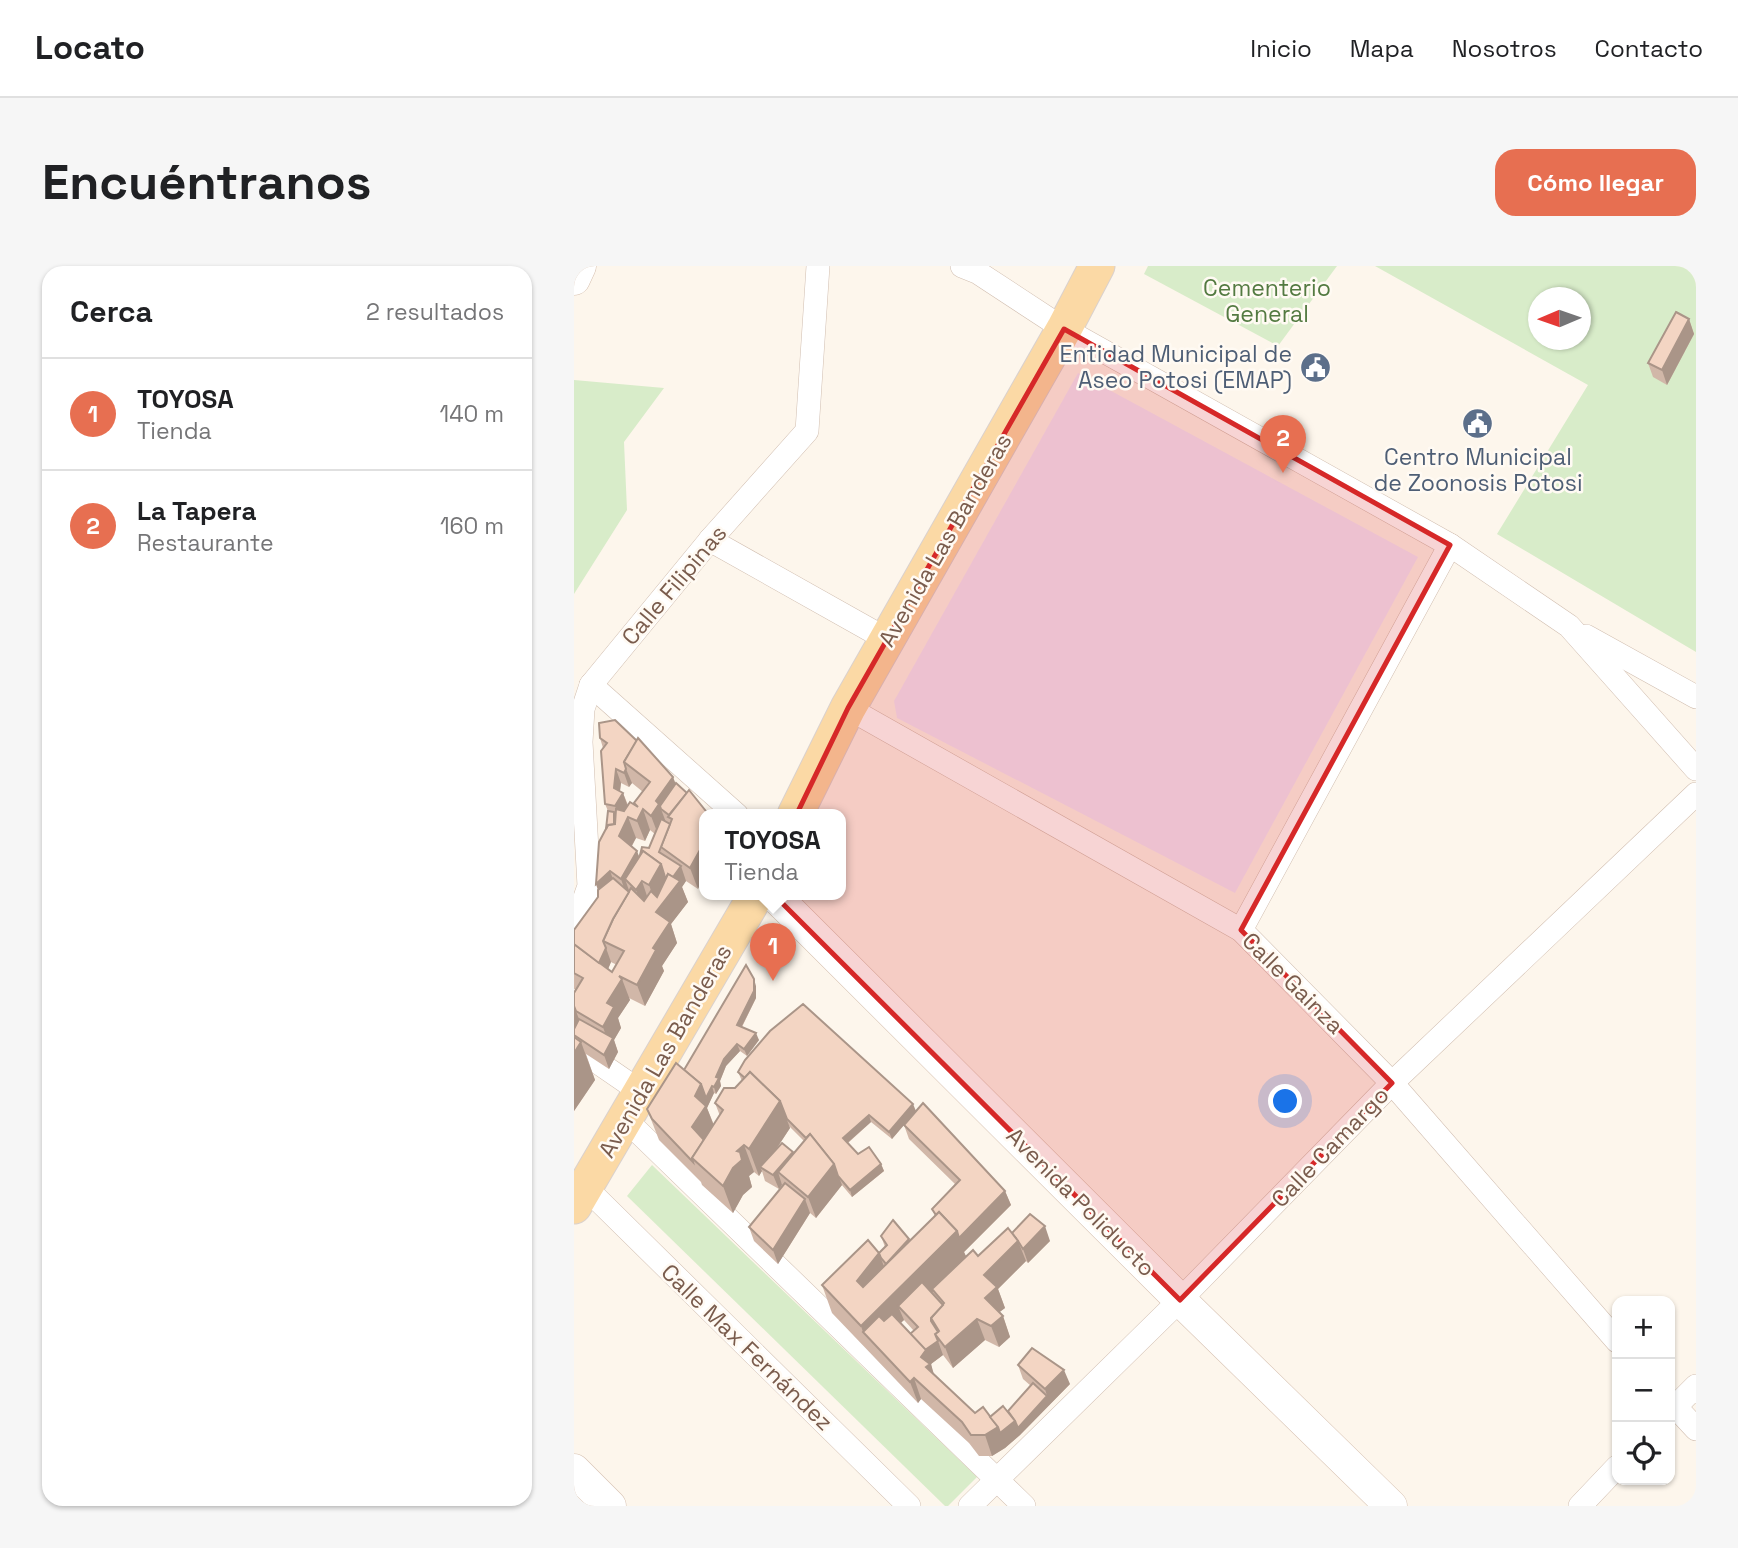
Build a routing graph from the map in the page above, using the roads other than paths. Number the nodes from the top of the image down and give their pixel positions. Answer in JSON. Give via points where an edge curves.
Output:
{"nodes":[{"id":1,"x":580,"y":266,"type":"edge"},
{"id":2,"x":818,"y":266,"type":"edge"},
{"id":3,"x":1097,"y":266,"type":"edge"},
{"id":4,"x":973,"y":268,"type":"edge"},
{"id":5,"x":574,"y":279,"type":"edge"},
{"id":6,"x":1064,"y":329,"type":"junction"},
{"id":7,"x":710,"y":540,"type":"junction"},
{"id":8,"x":1450,"y":545,"type":"junction"},
{"id":9,"x":1569,"y":626,"type":"junction"},
{"id":10,"x":888,"y":640,"type":"junction"},
{"id":11,"x":591,"y":685,"type":"junction"},
{"id":12,"x":1696,"y":697,"type":"edge"},
{"id":13,"x":848,"y":708,"type":"junction"},
{"id":14,"x":1696,"y":769,"type":"edge"},
{"id":15,"x":1696,"y":794,"type":"edge"},
{"id":16,"x":730,"y":809,"type":"edge"},
{"id":17,"x":798,"y":809,"type":"edge"},
{"id":18,"x":753,"y":900,"type":"edge"},
{"id":19,"x":779,"y":900,"type":"edge"},
{"id":20,"x":574,"y":918,"type":"edge"},
{"id":21,"x":1241,"y":930,"type":"junction"},
{"id":22,"x":574,"y":1046,"type":"edge"},
{"id":23,"x":1392,"y":1083,"type":"junction"},
{"id":24,"x":634,"y":1106,"type":"junction"},
{"id":25,"x":579,"y":1197,"type":"edge"},
{"id":26,"x":1180,"y":1300,"type":"junction"},
{"id":27,"x":1612,"y":1335,"type":"edge"},
{"id":28,"x":1696,"y":1386,"type":"edge"},
{"id":29,"x":1675,"y":1403,"type":"edge"},
{"id":30,"x":1675,"y":1410,"type":"edge"},
{"id":31,"x":1696,"y":1429,"type":"edge"},
{"id":32,"x":574,"y":1470,"type":"edge"},
{"id":33,"x":1612,"y":1472,"type":"edge"},
{"id":34,"x":997,"y":1480,"type":"junction"},
{"id":35,"x":610,"y":1506,"type":"edge"},
{"id":36,"x":909,"y":1506,"type":"edge"},
{"id":37,"x":970,"y":1506,"type":"edge"},
{"id":38,"x":1024,"y":1506,"type":"edge"},
{"id":39,"x":1391,"y":1506,"type":"edge"},
{"id":40,"x":1580,"y":1506,"type":"edge"}],
"edges":[{"from":1,"to":5,"type":"street"},
{"from":2,"to":7,"type":"street","name":"Calle Filipinas","via":[[807,431]]},
{"from":3,"to":6,"type":"main road","name":"Avenida Las Banderas"},
{"from":4,"to":6,"type":"street"},
{"from":6,"to":8,"type":"street"},
{"from":6,"to":10,"type":"main road","name":"Avenida Las Banderas"},
{"from":7,"to":10,"type":"street"},
{"from":7,"to":11,"type":"street","name":"Calle Filipinas"},
{"from":8,"to":9,"type":"street"},
{"from":8,"to":21,"type":"street"},
{"from":9,"to":12,"type":"street"},
{"from":9,"to":14,"type":"street"},
{"from":10,"to":13,"type":"main road","name":"Avenida Las Banderas"},
{"from":11,"to":16,"type":"street"},
{"from":11,"to":20,"type":"street","name":"Calle Filipinas","via":[[583,709],[581,742],[589,886]]},
{"from":13,"to":17,"type":"main road","name":"Avenida Las Banderas"},
{"from":13,"to":21,"type":"street","name":"Calle Gainza"},
{"from":15,"to":23,"type":"street","name":"Calle Camargo"},
{"from":18,"to":24,"type":"main road","name":"Avenida Las Banderas"},
{"from":19,"to":26,"type":"street","name":"Avenida Poliducto"},
{"from":21,"to":23,"type":"street","name":"Calle Gainza"},
{"from":22,"to":24,"type":"street"},
{"from":23,"to":26,"type":"street","name":"Calle Camargo"},
{"from":23,"to":27,"type":"street","name":"Calle Gainza"},
{"from":24,"to":25,"type":"main road","name":"Avenida Las Banderas"},
{"from":24,"to":34,"type":"street"},
{"from":25,"to":36,"type":"street","name":"Calle Max Fernández"},
{"from":26,"to":34,"type":"street","name":"Calle Camargo"},
{"from":26,"to":39,"type":"street","name":"Avenida Poliducto"},
{"from":28,"to":29,"type":"street"},
{"from":30,"to":31,"type":"street"},
{"from":32,"to":35,"type":"street"},
{"from":33,"to":40,"type":"street"},
{"from":34,"to":37,"type":"street","name":"Calle Camargo"},
{"from":34,"to":38,"type":"street"}]}
